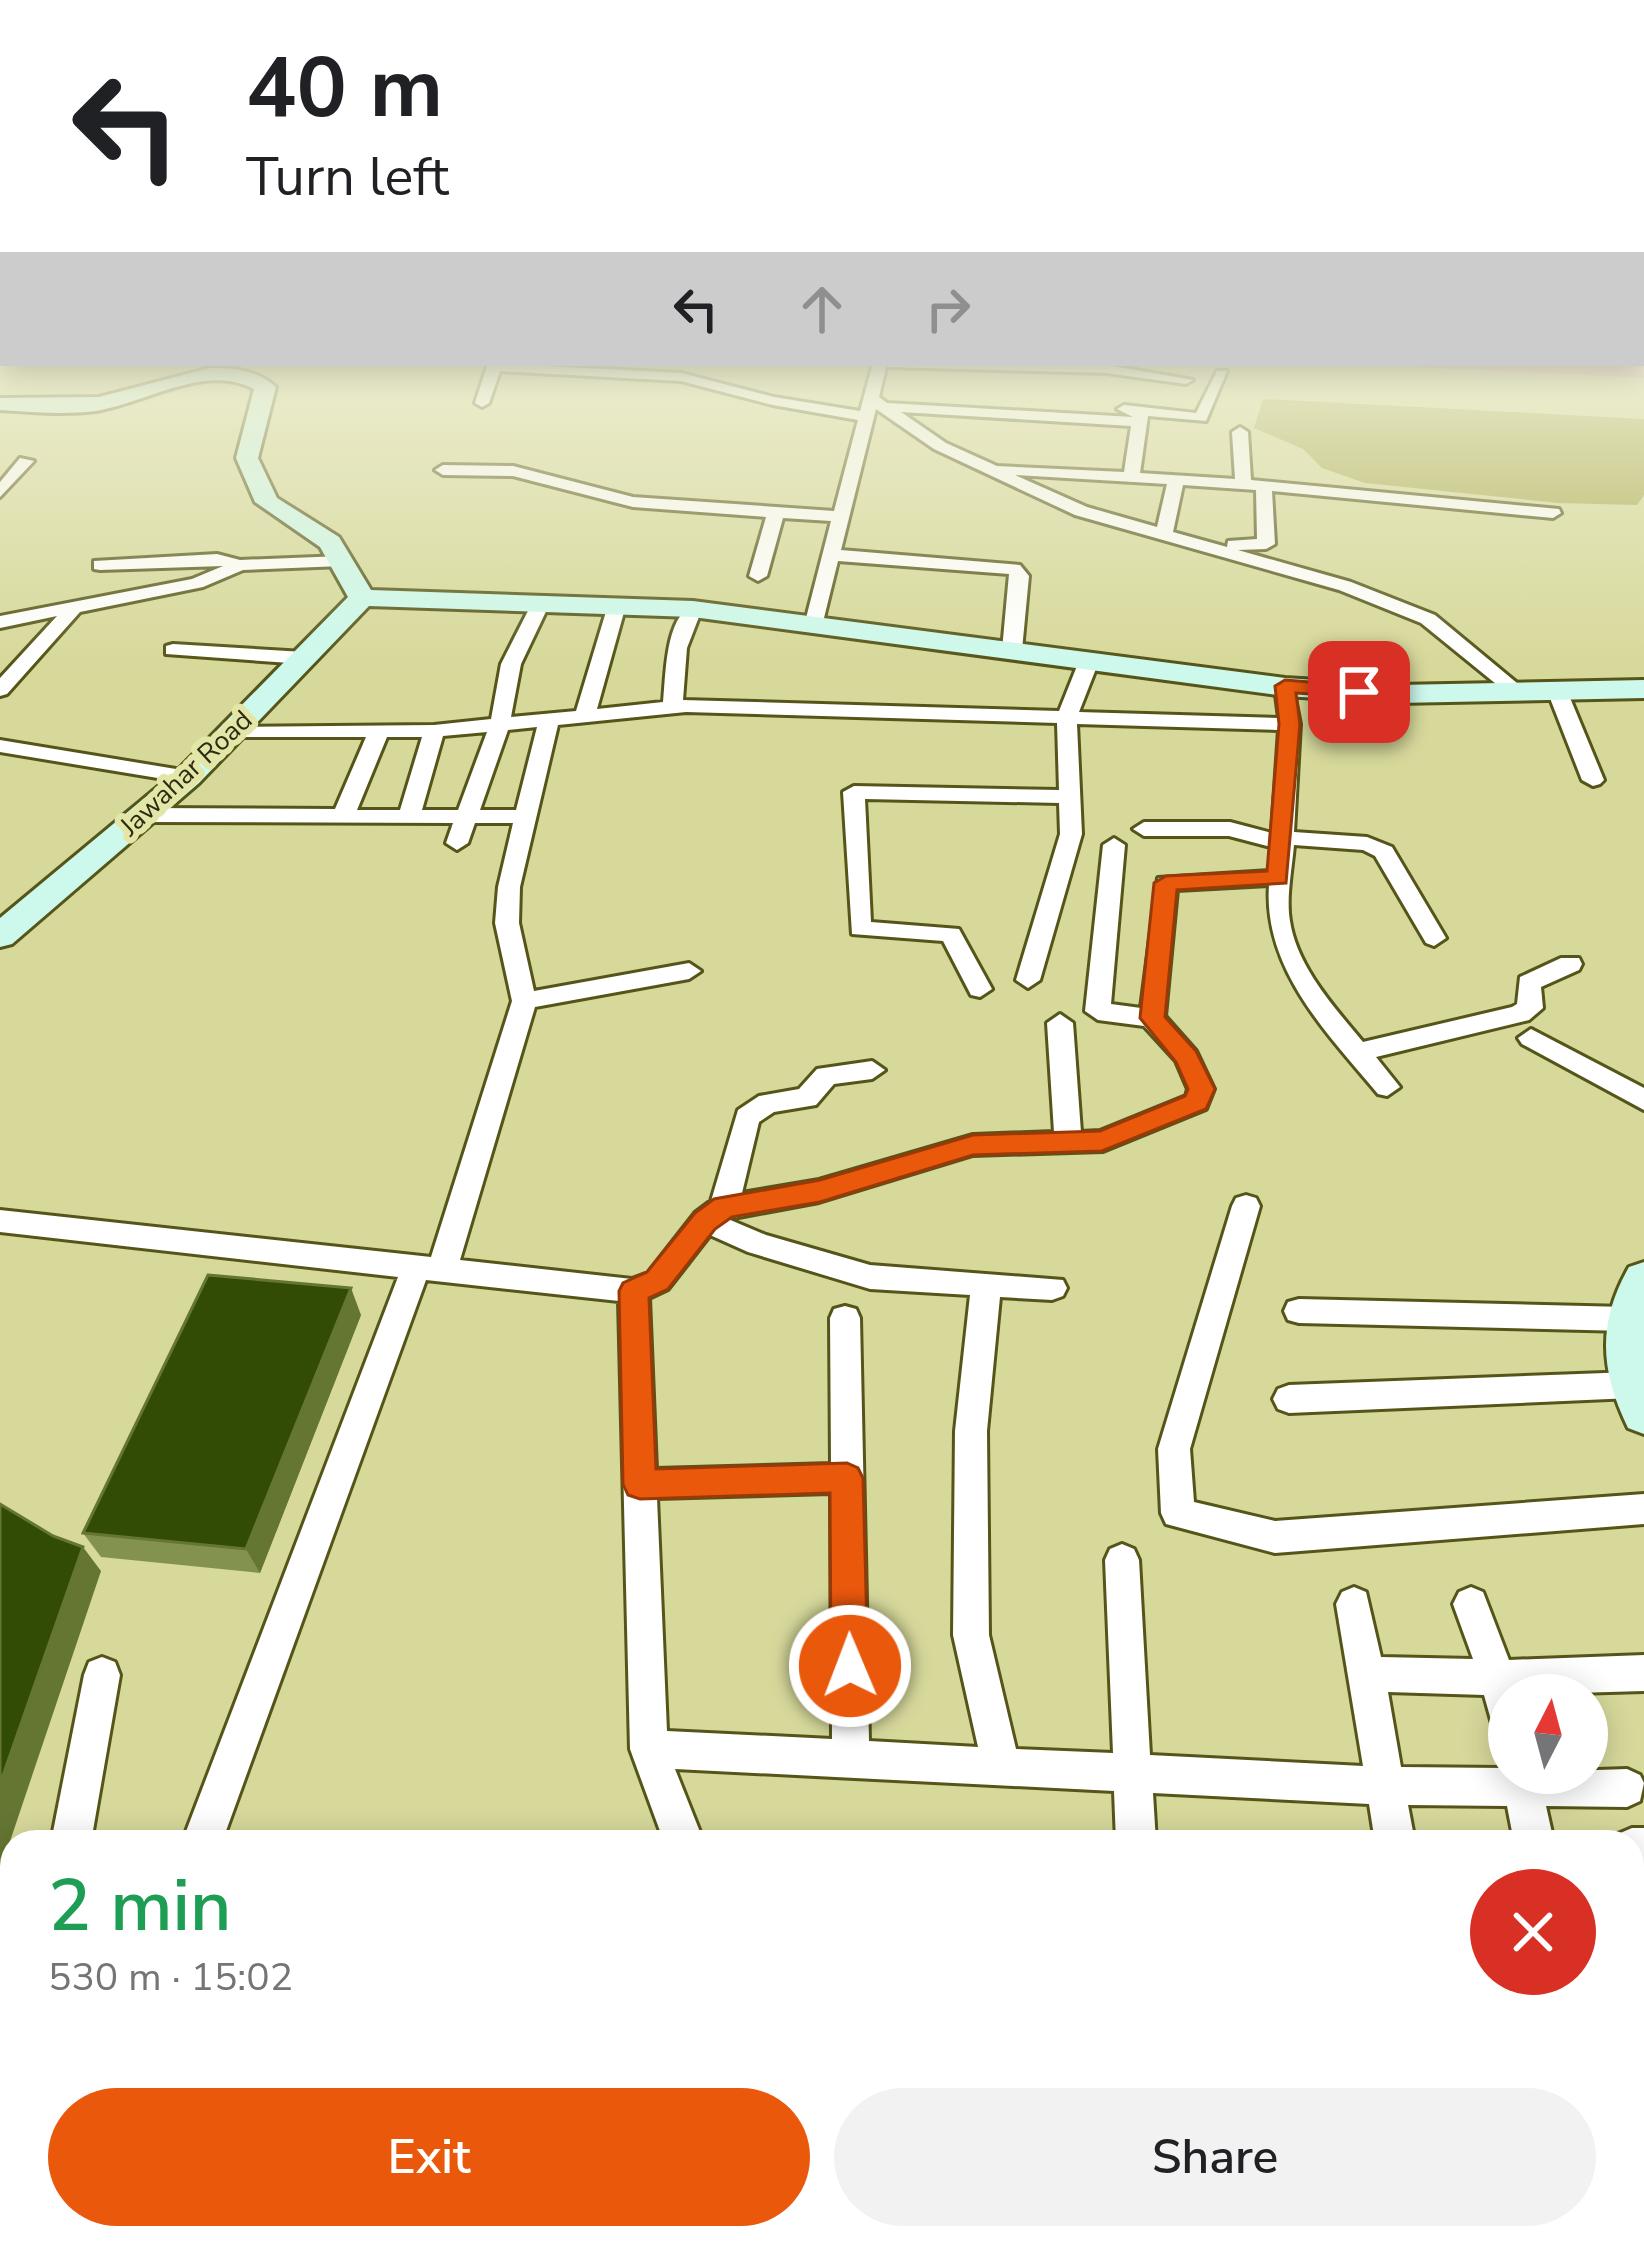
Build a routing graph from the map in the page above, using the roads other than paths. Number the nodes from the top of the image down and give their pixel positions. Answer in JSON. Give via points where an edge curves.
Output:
{"nodes":[{"id":1,"x":249,"y":451,"type":"edge"},
{"id":2,"x":861,"y":451,"type":"edge"},
{"id":3,"x":950,"y":451,"type":"edge"},
{"id":4,"x":1135,"y":451,"type":"edge"},
{"id":5,"x":1241,"y":451,"type":"edge"},
{"id":6,"x":26,"y":461,"type":"dead end"},
{"id":7,"x":986,"y":469,"type":"junction"},
{"id":8,"x":443,"y":470,"type":"dead end"},
{"id":9,"x":1099,"y":474,"type":"junction"},
{"id":10,"x":1131,"y":477,"type":"junction"},
{"id":11,"x":1176,"y":480,"type":"junction"},
{"id":12,"x":1243,"y":484,"type":"junction"},
{"id":13,"x":1264,"y":486,"type":"junction"},
{"id":14,"x":0,"y":492,"type":"edge"},
{"id":15,"x":1081,"y":511,"type":"junction"},
{"id":16,"x":776,"y":512,"type":"junction"},
{"id":17,"x":1553,"y":513,"type":"dead end"},
{"id":18,"x":842,"y":517,"type":"junction"},
{"id":19,"x":1164,"y":536,"type":"junction"},
{"id":20,"x":1216,"y":547,"type":"junction"},
{"id":21,"x":832,"y":555,"type":"junction"},
{"id":22,"x":342,"y":561,"type":"junction"},
{"id":23,"x":100,"y":565,"type":"dead end"},
{"id":24,"x":240,"y":565,"type":"junction"},
{"id":25,"x":758,"y":576,"type":"dead end"},
{"id":26,"x":362,"y":598,"type":"junction"},
{"id":27,"x":541,"y":603,"type":"junction"},
{"id":28,"x":617,"y":605,"type":"junction"},
{"id":29,"x":693,"y":609,"type":"junction"},
{"id":30,"x":70,"y":612,"type":"junction"},
{"id":31,"x":0,"y":622,"type":"edge"},
{"id":32,"x":814,"y":622,"type":"junction"},
{"id":33,"x":173,"y":650,"type":"dead end"},
{"id":34,"x":1012,"y":650,"type":"junction"},
{"id":35,"x":304,"y":658,"type":"junction"},
{"id":36,"x":1089,"y":661,"type":"junction"},
{"id":37,"x":1285,"y":686,"type":"junction"},
{"id":38,"x":1644,"y":689,"type":"edge"},
{"id":39,"x":0,"y":690,"type":"edge"},
{"id":40,"x":1519,"y":693,"type":"junction"},
{"id":41,"x":1558,"y":693,"type":"junction"},
{"id":42,"x":673,"y":707,"type":"junction"},
{"id":43,"x":585,"y":716,"type":"junction"},
{"id":44,"x":1067,"y":716,"type":"junction"},
{"id":45,"x":549,"y":719,"type":"junction"},
{"id":46,"x":500,"y":724,"type":"junction"},
{"id":47,"x":1290,"y":724,"type":"junction"},
{"id":48,"x":235,"y":730,"type":"junction"},
{"id":49,"x":380,"y":731,"type":"junction"},
{"id":50,"x":434,"y":731,"type":"junction"},
{"id":51,"x":0,"y":746,"type":"edge"},
{"id":52,"x":188,"y":777,"type":"junction"},
{"id":53,"x":1593,"y":780,"type":"dead end"},
{"id":54,"x":1070,"y":796,"type":"junction"},
{"id":55,"x":145,"y":815,"type":"junction"},
{"id":56,"x":343,"y":817,"type":"junction"},
{"id":57,"x":409,"y":817,"type":"junction"},
{"id":58,"x":464,"y":817,"type":"junction"},
{"id":59,"x":522,"y":817,"type":"junction"},
{"id":60,"x":1144,"y":829,"type":"dead end"},
{"id":61,"x":1283,"y":840,"type":"junction"},
{"id":62,"x":457,"y":843,"type":"dead end"},
{"id":63,"x":1114,"y":845,"type":"dead end"},
{"id":64,"x":1278,"y":878,"type":"junction"},
{"id":65,"x":0,"y":936,"type":"edge"},
{"id":66,"x":1434,"y":938,"type":"dead end"},
{"id":67,"x":1570,"y":964,"type":"dead end"},
{"id":68,"x":689,"y":970,"type":"dead end"},
{"id":69,"x":1028,"y":980,"type":"dead end"},
{"id":70,"x":980,"y":989,"type":"dead end"},
{"id":71,"x":524,"y":1001,"type":"junction"},
{"id":72,"x":1152,"y":1018,"type":"junction"},
{"id":73,"x":1060,"y":1023,"type":"dead end"},
{"id":74,"x":1531,"y":1038,"type":"dead end"},
{"id":75,"x":1359,"y":1052,"type":"junction"},
{"id":76,"x":872,"y":1070,"type":"dead end"},
{"id":77,"x":1387,"y":1087,"type":"dead end"},
{"id":78,"x":1644,"y":1100,"type":"edge"},
{"id":79,"x":1068,"y":1143,"type":"junction"},
{"id":80,"x":1246,"y":1206,"type":"dead end"},
{"id":81,"x":715,"y":1214,"type":"junction"},
{"id":82,"x":0,"y":1221,"type":"edge"},
{"id":83,"x":429,"y":1269,"type":"junction"},
{"id":84,"x":986,"y":1284,"type":"junction"},
{"id":85,"x":1052,"y":1288,"type":"dead end"},
{"id":86,"x":634,"y":1291,"type":"junction"},
{"id":87,"x":1635,"y":1299,"type":"edge"},
{"id":88,"x":1299,"y":1310,"type":"dead end"},
{"id":89,"x":844,"y":1318,"type":"dead end"},
{"id":90,"x":1289,"y":1400,"type":"dead end"},
{"id":91,"x":1638,"y":1400,"type":"edge"},
{"id":92,"x":847,"y":1478,"type":"junction"},
{"id":93,"x":640,"y":1484,"type":"junction"},
{"id":94,"x":1644,"y":1509,"type":"edge"},
{"id":95,"x":1122,"y":1560,"type":"dead end"},
{"id":96,"x":1354,"y":1604,"type":"dead end"},
{"id":97,"x":1471,"y":1604,"type":"dead end"},
{"id":98,"x":1644,"y":1673,"type":"edge"},
{"id":99,"x":1366,"y":1674,"type":"junction"},
{"id":100,"x":1497,"y":1674,"type":"edge"},
{"id":101,"x":1608,"y":1674,"type":"edge"},
{"id":102,"x":102,"y":1675,"type":"dead end"},
{"id":103,"x":1488,"y":1678,"type":"edge"},
{"id":104,"x":649,"y":1749,"type":"junction"},
{"id":105,"x":851,"y":1759,"type":"junction"},
{"id":106,"x":1001,"y":1767,"type":"junction"},
{"id":107,"x":1131,"y":1773,"type":"junction"},
{"id":108,"x":1488,"y":1781,"type":"edge"},
{"id":109,"x":1385,"y":1786,"type":"junction"},
{"id":110,"x":1608,"y":1787,"type":"edge"},
{"id":111,"x":1627,"y":1788,"type":"dead end"},
{"id":112,"x":1524,"y":1794,"type":"edge"},
{"id":113,"x":73,"y":1830,"type":"edge"},
{"id":114,"x":207,"y":1830,"type":"edge"},
{"id":115,"x":679,"y":1830,"type":"edge"},
{"id":116,"x":1135,"y":1830,"type":"edge"},
{"id":117,"x":1393,"y":1830,"type":"edge"},
{"id":118,"x":1531,"y":1830,"type":"edge"}],
"edges":[{"from":1,"to":22,"type":"street","via":[[267,502],[330,542]]},
{"from":2,"to":18,"type":"street"},
{"from":3,"to":7,"type":"street"},
{"from":4,"to":10,"type":"street"},
{"from":5,"to":12,"type":"street"},
{"from":6,"to":14,"type":"street"},
{"from":7,"to":9,"type":"street"},
{"from":7,"to":15,"type":"street"},
{"from":8,"to":16,"type":"street","via":[[513,471],[633,502]]},
{"from":9,"to":10,"type":"street"},
{"from":9,"to":15,"type":"street"},
{"from":10,"to":11,"type":"street"},
{"from":11,"to":12,"type":"street"},
{"from":11,"to":19,"type":"street"},
{"from":12,"to":13,"type":"street"},
{"from":13,"to":17,"type":"street"},
{"from":13,"to":20,"type":"street","via":[[1264,547]]},
{"from":15,"to":19,"type":"street"},
{"from":16,"to":18,"type":"street"},
{"from":16,"to":25,"type":"street"},
{"from":18,"to":21,"type":"street"},
{"from":19,"to":20,"type":"street"},
{"from":20,"to":40,"type":"street","via":[[1428,619]]},
{"from":21,"to":32,"type":"street"},
{"from":21,"to":34,"type":"street","via":[[1014,569]]},
{"from":22,"to":24,"type":"street"},
{"from":22,"to":26,"type":"street"},
{"from":23,"to":24,"type":"street"},
{"from":24,"to":30,"type":"street"},
{"from":26,"to":27,"type":"street"},
{"from":26,"to":35,"type":"street","name":"Jawahar Road"},
{"from":27,"to":28,"type":"street"},
{"from":27,"to":46,"type":"street","via":[[511,664]]},
{"from":28,"to":29,"type":"street"},
{"from":28,"to":43,"type":"street"},
{"from":29,"to":32,"type":"street"},
{"from":29,"to":42,"type":"street","via":[[678,648]]},
{"from":30,"to":31,"type":"street"},
{"from":30,"to":39,"type":"street"},
{"from":32,"to":34,"type":"street"},
{"from":33,"to":35,"type":"street"},
{"from":34,"to":36,"type":"street"},
{"from":35,"to":48,"type":"street","name":"Jawahar Road"},
{"from":36,"to":37,"type":"street"},
{"from":36,"to":44,"type":"street"},
{"from":37,"to":40,"type":"street"},
{"from":37,"to":47,"type":"street"},
{"from":38,"to":41,"type":"street"},
{"from":40,"to":41,"type":"street"},
{"from":41,"to":53,"type":"street"},
{"from":42,"to":43,"type":"street"},
{"from":42,"to":44,"type":"street"},
{"from":43,"to":45,"type":"street"},
{"from":44,"to":47,"type":"street"},
{"from":44,"to":54,"type":"street"},
{"from":45,"to":46,"type":"street"},
{"from":45,"to":59,"type":"street"},
{"from":46,"to":50,"type":"street"},
{"from":46,"to":58,"type":"street"},
{"from":47,"to":61,"type":"street"},
{"from":48,"to":49,"type":"street"},
{"from":48,"to":52,"type":"street","name":"Jawahar Road"},
{"from":49,"to":50,"type":"street"},
{"from":49,"to":56,"type":"street"},
{"from":50,"to":57,"type":"street"},
{"from":51,"to":52,"type":"street"},
{"from":52,"to":55,"type":"street","name":"Jawahar Road"},
{"from":54,"to":69,"type":"street","via":[[1071,834]]},
{"from":54,"to":70,"type":"street","via":[[854,792],[860,929],[951,934]]},
{"from":55,"to":56,"type":"street"},
{"from":55,"to":65,"type":"street","name":"Jawahar Road"},
{"from":56,"to":57,"type":"street"},
{"from":57,"to":58,"type":"street"},
{"from":58,"to":59,"type":"street"},
{"from":58,"to":62,"type":"street"},
{"from":59,"to":71,"type":"street","via":[[507,923]]},
{"from":60,"to":61,"type":"street","via":[[1230,829]]},
{"from":61,"to":64,"type":"street"},
{"from":61,"to":66,"type":"street","via":[[1384,851]]},
{"from":63,"to":72,"type":"street","via":[[1098,1011]]},
{"from":64,"to":72,"type":"street","via":[[1166,883]]},
{"from":64,"to":75,"type":"street","via":[[1285,950]]},
{"from":67,"to":75,"type":"street","via":[[1528,983],[1530,1008],[1520,1014]]},
{"from":68,"to":71,"type":"street"},
{"from":71,"to":83,"type":"street"},
{"from":72,"to":79,"type":"street","via":[[1187,1058],[1201,1089],[1197,1102],[1102,1141]]},
{"from":73,"to":79,"type":"street"},
{"from":74,"to":78,"type":"street"},
{"from":75,"to":77,"type":"street"},
{"from":76,"to":81,"type":"street","via":[[826,1076],[807,1098],[755,1108]]},
{"from":79,"to":81,"type":"street","via":[[973,1145]]},
{"from":80,"to":94,"type":"street","via":[[1174,1448],[1178,1513],[1275,1537]]},
{"from":81,"to":84,"type":"street","via":[[758,1244],[870,1277]]},
{"from":81,"to":86,"type":"street","via":[[658,1281]]},
{"from":82,"to":83,"type":"street"},
{"from":83,"to":86,"type":"street"},
{"from":83,"to":114,"type":"street"},
{"from":84,"to":85,"type":"street"},
{"from":84,"to":106,"type":"street","via":[[971,1431],[971,1634]]},
{"from":86,"to":93,"type":"street"},
{"from":87,"to":88,"type":"street"},
{"from":87,"to":91,"type":"street","via":[[1624,1348]]},
{"from":89,"to":92,"type":"street"},
{"from":90,"to":91,"type":"street"},
{"from":92,"to":93,"type":"street"},
{"from":92,"to":105,"type":"street"},
{"from":93,"to":104,"type":"street"},
{"from":95,"to":107,"type":"street"},
{"from":96,"to":99,"type":"street"},
{"from":97,"to":100,"type":"street"},
{"from":98,"to":101,"type":"street"},
{"from":99,"to":103,"type":"street"},
{"from":99,"to":109,"type":"street"},
{"from":102,"to":113,"type":"street"},
{"from":104,"to":105,"type":"street"},
{"from":104,"to":115,"type":"street"},
{"from":105,"to":106,"type":"street"},
{"from":106,"to":107,"type":"street"},
{"from":107,"to":109,"type":"street"},
{"from":107,"to":116,"type":"street"},
{"from":108,"to":109,"type":"street"},
{"from":109,"to":117,"type":"street"},
{"from":110,"to":111,"type":"street"},
{"from":112,"to":118,"type":"street"}]}
